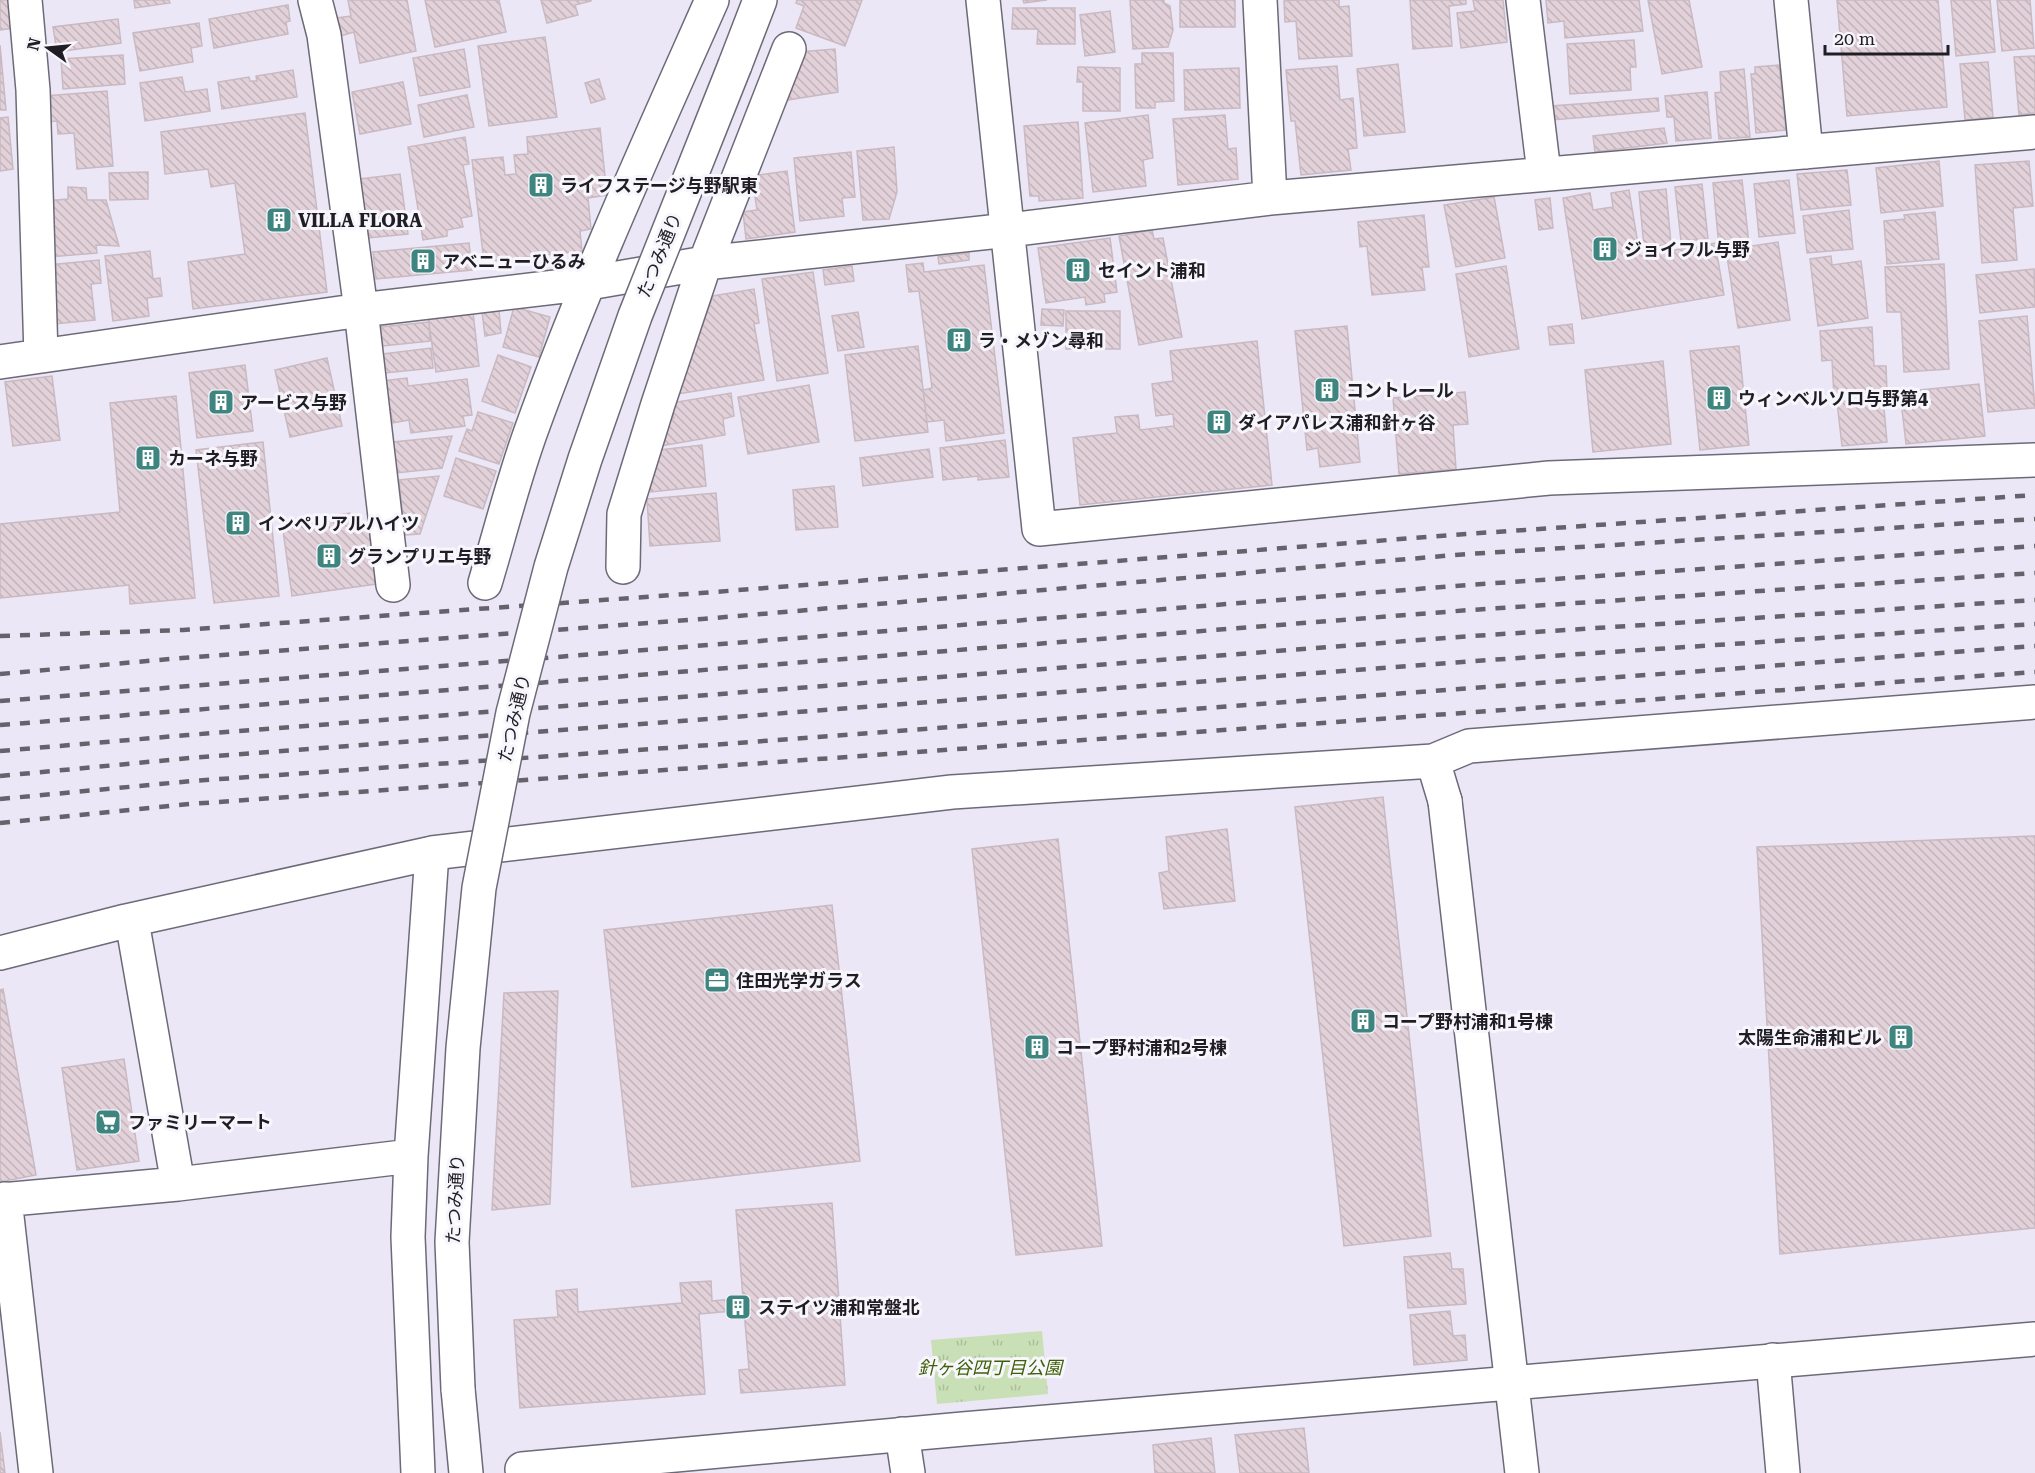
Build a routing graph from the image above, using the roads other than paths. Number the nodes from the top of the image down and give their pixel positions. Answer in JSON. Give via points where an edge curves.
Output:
{"nodes":[{"id":1,"x":25,"y":0,"type":"edge"},
{"id":2,"x":315,"y":0,"type":"edge"},
{"id":3,"x":712,"y":0,"type":"edge"},
{"id":4,"x":760,"y":0,"type":"edge"},
{"id":5,"x":983,"y":0,"type":"edge"},
{"id":6,"x":1260,"y":0,"type":"edge"},
{"id":7,"x":1523,"y":0,"type":"edge"},
{"id":8,"x":1791,"y":0,"type":"edge"},
{"id":9,"x":789,"y":49,"type":"dead end"},
{"id":10,"x":2035,"y":132,"type":"edge"},
{"id":11,"x":1806,"y":152,"type":"junction"},
{"id":12,"x":1544,"y":173,"type":"junction"},
{"id":13,"x":1270,"y":198,"type":"junction"},
{"id":14,"x":1009,"y":230,"type":"junction"},
{"id":15,"x":705,"y":263,"type":"junction"},
{"id":16,"x":589,"y":283,"type":"junction"},
{"id":17,"x":361,"y":310,"type":"junction"},
{"id":18,"x":40,"y":356,"type":"junction"},
{"id":19,"x":0,"y":362,"type":"edge"},
{"id":20,"x":2035,"y":460,"type":"edge"},
{"id":21,"x":623,"y":567,"type":"dead end"},
{"id":22,"x":485,"y":583,"type":"dead end"},
{"id":23,"x":393,"y":585,"type":"dead end"},
{"id":24,"x":2035,"y":702,"type":"edge"},
{"id":25,"x":1433,"y":761,"type":"junction"},
{"id":26,"x":432,"y":852,"type":"junction"},
{"id":27,"x":132,"y":921,"type":"junction"},
{"id":28,"x":0,"y":953,"type":"edge"},
{"id":29,"x":411,"y":1156,"type":"junction"},
{"id":30,"x":178,"y":1184,"type":"junction"},
{"id":31,"x":2,"y":1199,"type":"edge"},
{"id":32,"x":2035,"y":1339,"type":"edge"},
{"id":33,"x":1773,"y":1360,"type":"junction"},
{"id":34,"x":1512,"y":1382,"type":"junction"},
{"id":35,"x":902,"y":1434,"type":"junction"},
{"id":36,"x":522,"y":1471,"type":"edge"},
{"id":37,"x":36,"y":1473,"type":"edge"},
{"id":38,"x":418,"y":1473,"type":"edge"},
{"id":39,"x":466,"y":1473,"type":"edge"},
{"id":40,"x":908,"y":1473,"type":"edge"},
{"id":41,"x":1522,"y":1473,"type":"edge"},
{"id":42,"x":1783,"y":1473,"type":"edge"}],
"edges":[{"from":1,"to":18,"type":"street","via":[[33,90]]},
{"from":2,"to":17,"type":"street","via":[[324,35]]},
{"from":3,"to":16,"type":"street"},
{"from":4,"to":39,"type":"street","name":"たつみ通り","bridge":true,"via":[[635,316],[585,459],[551,567],[513,713],[479,888],[452,1242]]},
{"from":5,"to":14,"type":"street"},
{"from":6,"to":13,"type":"street"},
{"from":7,"to":12,"type":"street"},
{"from":8,"to":11,"type":"street"},
{"from":9,"to":15,"type":"street"},
{"from":10,"to":11,"type":"street"},
{"from":11,"to":12,"type":"street"},
{"from":12,"to":13,"type":"street"},
{"from":13,"to":14,"type":"street"},
{"from":14,"to":15,"type":"street"},
{"from":14,"to":20,"type":"street","via":[[1040,530],[1549,477]]},
{"from":15,"to":16,"type":"street"},
{"from":15,"to":21,"type":"street","via":[[624,514]]},
{"from":16,"to":17,"type":"street"},
{"from":16,"to":22,"type":"street","via":[[530,434]]},
{"from":17,"to":18,"type":"street"},
{"from":17,"to":23,"type":"street"},
{"from":18,"to":19,"type":"street"},
{"from":24,"to":25,"type":"street","via":[[1468,746]]},
{"from":25,"to":26,"type":"street","via":[[952,792]]},
{"from":25,"to":34,"type":"street","via":[[1445,801]]},
{"from":26,"to":27,"type":"street"},
{"from":26,"to":29,"type":"street"},
{"from":27,"to":28,"type":"street"},
{"from":27,"to":30,"type":"street"},
{"from":29,"to":30,"type":"street"},
{"from":29,"to":38,"type":"street","via":[[408,1237]]},
{"from":30,"to":31,"type":"street"},
{"from":31,"to":37,"type":"street"},
{"from":32,"to":33,"type":"street"},
{"from":33,"to":34,"type":"street"},
{"from":33,"to":42,"type":"street"},
{"from":34,"to":35,"type":"street"},
{"from":34,"to":41,"type":"street"},
{"from":35,"to":36,"type":"street"},
{"from":35,"to":40,"type":"street"}]}
